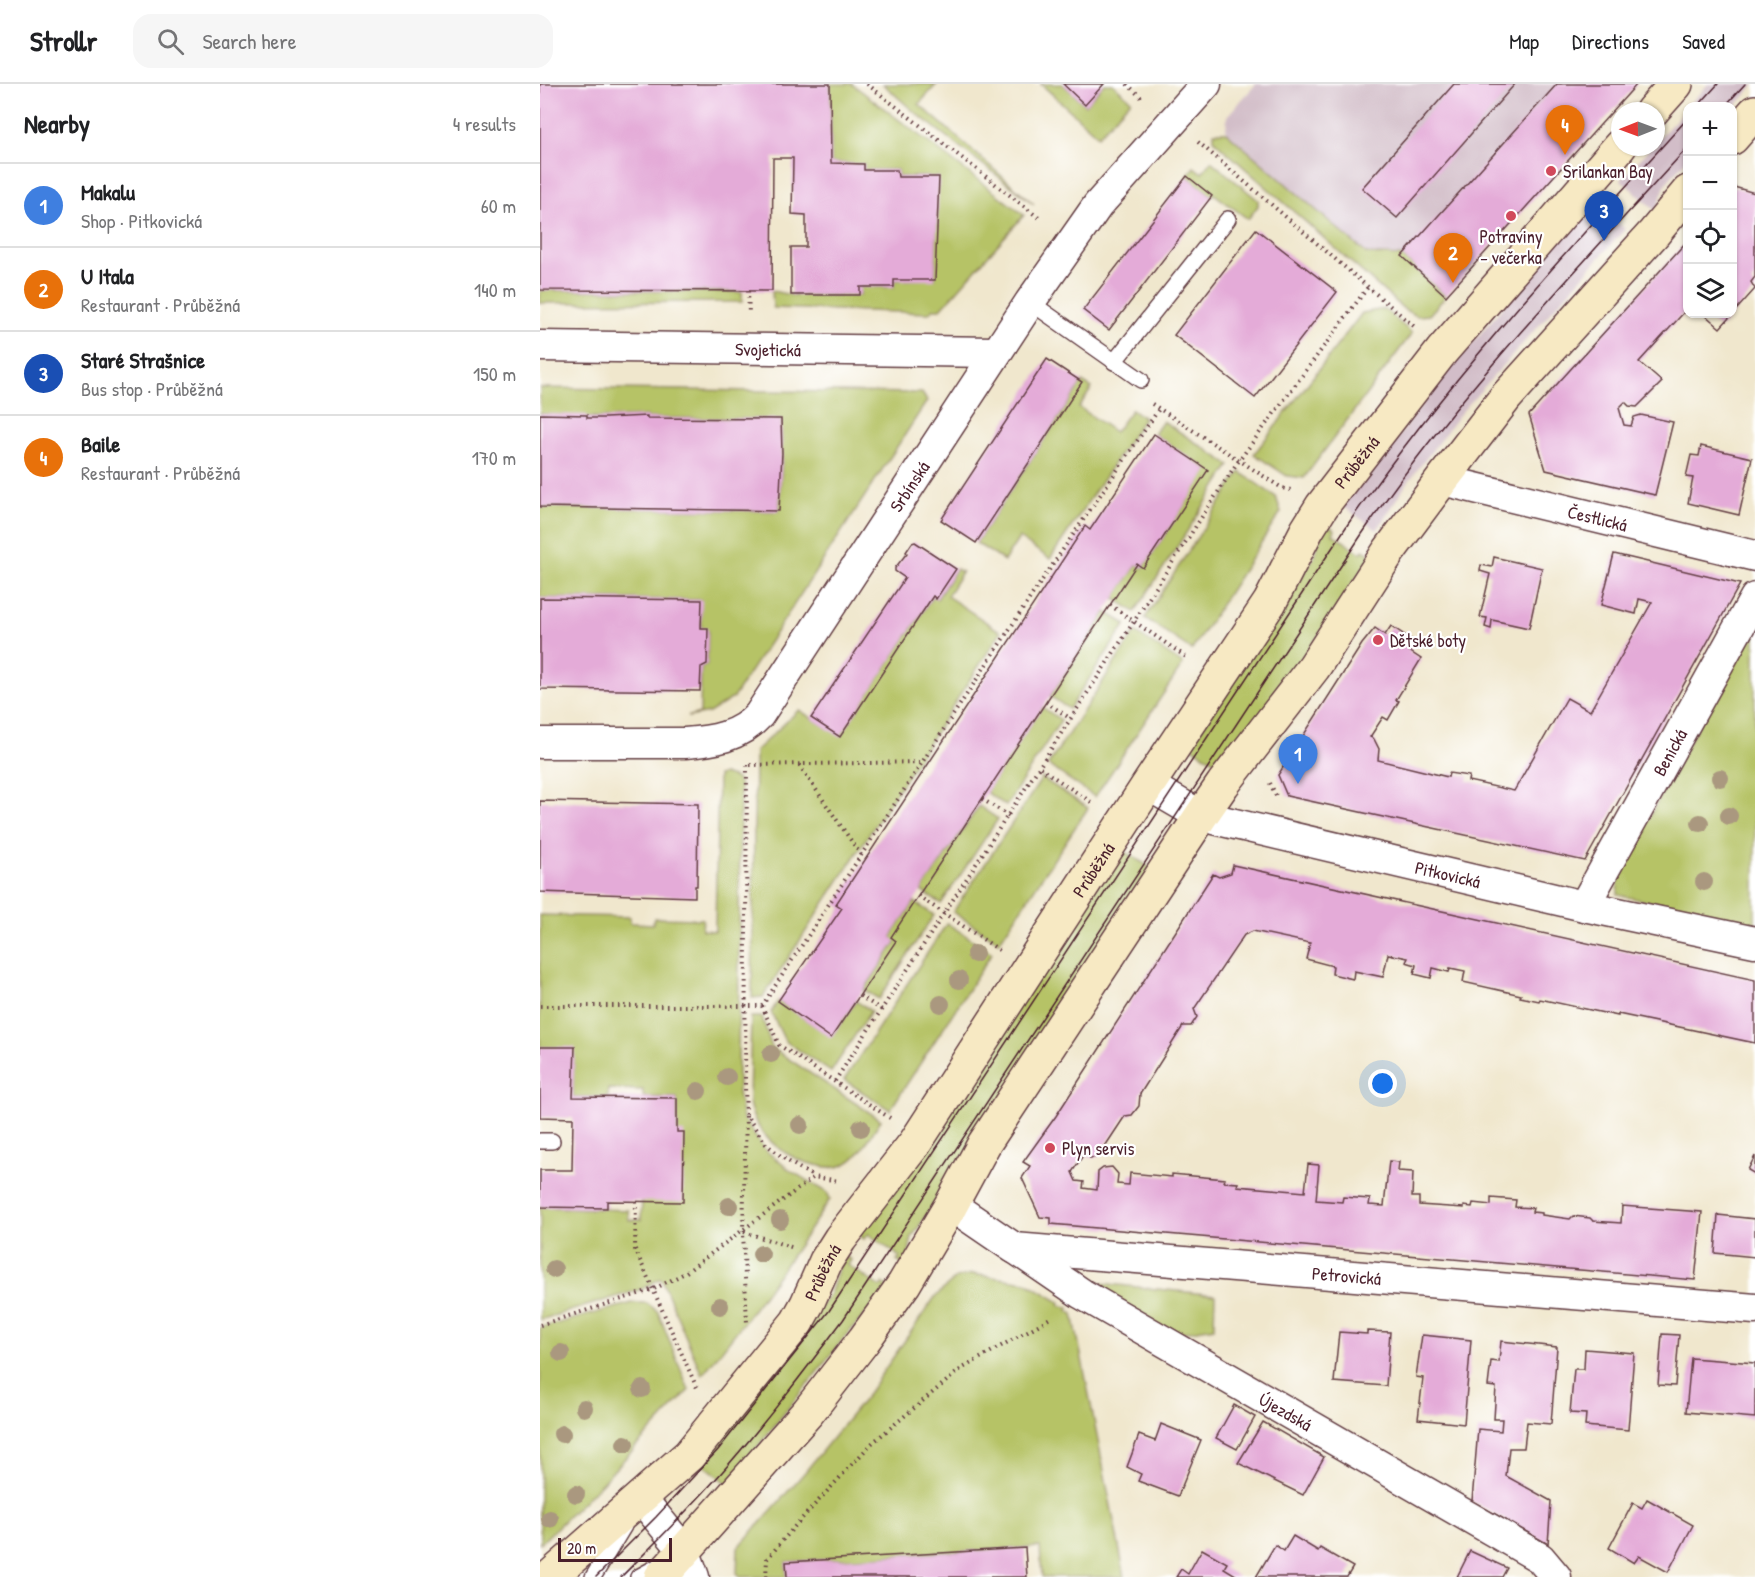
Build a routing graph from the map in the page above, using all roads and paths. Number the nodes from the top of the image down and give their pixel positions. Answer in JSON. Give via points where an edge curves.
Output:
{"nodes":[{"id":1,"x":867,"y":84,"type":"edge"},
{"id":2,"x":1127,"y":84,"type":"edge"},
{"id":3,"x":1206,"y":84,"type":"edge"},
{"id":4,"x":1676,"y":84,"type":"edge"},
{"id":5,"x":1144,"y":100,"type":"dead end"},
{"id":6,"x":1660,"y":102,"type":"edge"},
{"id":7,"x":1170,"y":124,"type":"junction"},
{"id":8,"x":1611,"y":156,"type":"edge"},
{"id":9,"x":1683,"y":198,"type":"edge"},
{"id":10,"x":1040,"y":218,"type":"dead end"},
{"id":11,"x":1228,"y":219,"type":"dead end"},
{"id":12,"x":1368,"y":287,"type":"junction"},
{"id":13,"x":748,"y":291,"type":"dead end"},
{"id":14,"x":1030,"y":302,"type":"junction"},
{"id":15,"x":750,"y":317,"type":"dead end"},
{"id":16,"x":1418,"y":329,"type":"dead end"},
{"id":17,"x":540,"y":346,"type":"edge"},
{"id":18,"x":996,"y":352,"type":"junction"},
{"id":19,"x":1114,"y":362,"type":"junction"},
{"id":20,"x":1141,"y":380,"type":"joint"},
{"id":21,"x":1159,"y":409,"type":"junction"},
{"id":22,"x":1240,"y":460,"type":"junction"},
{"id":23,"x":1442,"y":480,"type":"junction"},
{"id":24,"x":1322,"y":506,"type":"junction"},
{"id":25,"x":1755,"y":556,"type":"edge"},
{"id":26,"x":1755,"y":598,"type":"edge"},
{"id":27,"x":1110,"y":605,"type":"dead end"},
{"id":28,"x":1135,"y":622,"type":"junction"},
{"id":29,"x":1195,"y":663,"type":"dead end"},
{"id":30,"x":1046,"y":702,"type":"dead end"},
{"id":31,"x":1071,"y":719,"type":"junction"},
{"id":32,"x":540,"y":743,"type":"edge"},
{"id":33,"x":922,"y":762,"type":"junction"},
{"id":34,"x":798,"y":764,"type":"junction"},
{"id":35,"x":1040,"y":768,"type":"junction"},
{"id":36,"x":1148,"y":785,"type":"junction"},
{"id":37,"x":982,"y":800,"type":"dead end"},
{"id":38,"x":1100,"y":808,"type":"dead end"},
{"id":39,"x":1009,"y":816,"type":"junction"},
{"id":40,"x":1201,"y":816,"type":"junction"},
{"id":41,"x":861,"y":855,"type":"junction"},
{"id":42,"x":918,"y":896,"type":"dead end"},
{"id":43,"x":1584,"y":906,"type":"junction"},
{"id":44,"x":945,"y":914,"type":"junction"},
{"id":45,"x":1755,"y":942,"type":"edge"},
{"id":46,"x":1004,"y":954,"type":"dead end"},
{"id":47,"x":860,"y":996,"type":"dead end"},
{"id":48,"x":540,"y":1006,"type":"edge"},
{"id":49,"x":746,"y":1006,"type":"junction"},
{"id":50,"x":762,"y":1006,"type":"junction"},
{"id":51,"x":882,"y":1010,"type":"junction"},
{"id":52,"x":835,"y":1081,"type":"junction"},
{"id":53,"x":746,"y":1115,"type":"junction"},
{"id":54,"x":893,"y":1120,"type":"dead end"},
{"id":55,"x":814,"y":1177,"type":"junction"},
{"id":56,"x":842,"y":1182,"type":"dead end"},
{"id":57,"x":636,"y":1201,"type":"dead end"},
{"id":58,"x":951,"y":1205,"type":"junction"},
{"id":59,"x":743,"y":1231,"type":"junction"},
{"id":60,"x":1014,"y":1248,"type":"junction"},
{"id":61,"x":797,"y":1249,"type":"dead end"},
{"id":62,"x":654,"y":1289,"type":"junction"},
{"id":63,"x":1755,"y":1309,"type":"edge"},
{"id":64,"x":1052,"y":1317,"type":"dead end"},
{"id":65,"x":540,"y":1326,"type":"edge"},
{"id":66,"x":747,"y":1331,"type":"dead end"},
{"id":67,"x":700,"y":1393,"type":"dead end"},
{"id":68,"x":641,"y":1498,"type":"junction"},
{"id":69,"x":689,"y":1564,"type":"edge"},
{"id":70,"x":550,"y":1577,"type":"edge"},
{"id":71,"x":593,"y":1577,"type":"edge"},
{"id":72,"x":638,"y":1577,"type":"edge"},
{"id":73,"x":661,"y":1577,"type":"edge"},
{"id":74,"x":766,"y":1577,"type":"edge"},
{"id":75,"x":1556,"y":1577,"type":"edge"}],
"edges":[{"from":1,"to":10,"type":"path"},
{"from":2,"to":5,"type":"path"},
{"from":3,"to":7,"type":"street","name":"Srbínská"},
{"from":4,"to":6,"type":"main road"},
{"from":7,"to":12,"type":"path","via":[[1194,139]]},
{"from":7,"to":14,"type":"street","name":"Srbínská","via":[[1098,206]]},
{"from":8,"to":24,"type":"main road","name":"Průběžná","via":[[1442,351]]},
{"from":9,"to":23,"type":"main road","via":[[1506,397]]},
{"from":11,"to":19,"type":"lane"},
{"from":12,"to":16,"type":"path"},
{"from":12,"to":22,"type":"path"},
{"from":13,"to":15,"type":"path"},
{"from":14,"to":18,"type":"street","name":"Srbínská"},
{"from":14,"to":19,"type":"lane"},
{"from":17,"to":18,"type":"street","name":"Svojetická"},
{"from":18,"to":32,"type":"street","name":"Srbínská","via":[[752,724],[709,741]]},
{"from":19,"to":20,"type":"lane"},
{"from":20,"to":21,"type":"path","via":[[1140,396]]},
{"from":21,"to":22,"type":"path"},
{"from":21,"to":33,"type":"path"},
{"from":22,"to":24,"type":"path","via":[[1282,488],[1304,494]]},
{"from":22,"to":28,"type":"path"},
{"from":23,"to":25,"type":"street","name":"Čestlická"},
{"from":23,"to":40,"type":"main road","via":[[1389,551],[1314,667]]},
{"from":24,"to":36,"type":"main road","name":"Průběžná","via":[[1270,602]]},
{"from":26,"to":43,"type":"street","name":"Benická"},
{"from":27,"to":28,"type":"path"},
{"from":28,"to":29,"type":"path"},
{"from":28,"to":31,"type":"path"},
{"from":30,"to":31,"type":"path"},
{"from":31,"to":35,"type":"path"},
{"from":33,"to":34,"type":"path"},
{"from":33,"to":41,"type":"path"},
{"from":34,"to":41,"type":"path"},
{"from":34,"to":49,"type":"path","via":[[747,765]]},
{"from":35,"to":38,"type":"path"},
{"from":35,"to":39,"type":"path"},
{"from":36,"to":40,"type":"street","name":"Pitkovická"},
{"from":36,"to":68,"type":"main road","name":"Průběžná","via":[[915,1143],[835,1246],[797,1322],[689,1455]]},
{"from":37,"to":39,"type":"path"},
{"from":39,"to":44,"type":"path"},
{"from":40,"to":43,"type":"street","name":"Pitkovická"},
{"from":40,"to":58,"type":"main road","via":[[984,1144]]},
{"from":41,"to":50,"type":"path"},
{"from":42,"to":44,"type":"path"},
{"from":43,"to":45,"type":"street","name":"Pitkovická"},
{"from":44,"to":46,"type":"path"},
{"from":44,"to":51,"type":"path"},
{"from":47,"to":51,"type":"path"},
{"from":48,"to":49,"type":"path"},
{"from":49,"to":50,"type":"path"},
{"from":49,"to":53,"type":"path"},
{"from":50,"to":52,"type":"path","via":[[779,1045]]},
{"from":51,"to":52,"type":"path"},
{"from":52,"to":54,"type":"path"},
{"from":53,"to":55,"type":"path","via":[[766,1144]]},
{"from":53,"to":59,"type":"path"},
{"from":55,"to":56,"type":"path"},
{"from":55,"to":59,"type":"path"},
{"from":57,"to":62,"type":"path","via":[[635,1249]]},
{"from":58,"to":60,"type":"street","name":"Petrovická"},
{"from":58,"to":69,"type":"main road","via":[[904,1284],[857,1349]]},
{"from":59,"to":61,"type":"path"},
{"from":59,"to":62,"type":"path","via":[[685,1273]]},
{"from":59,"to":66,"type":"path"},
{"from":60,"to":63,"type":"street","name":"Petrovická"},
{"from":60,"to":75,"type":"street","name":"Újezdská","via":[[1082,1294],[1540,1558]]},
{"from":62,"to":65,"type":"path"},
{"from":62,"to":67,"type":"path"},
{"from":64,"to":74,"type":"path","via":[[961,1369],[871,1444],[767,1559]]},
{"from":68,"to":69,"type":"street"},
{"from":68,"to":70,"type":"main road","name":"Průběžná"},
{"from":68,"to":71,"type":"lane"},
{"from":69,"to":72,"type":"lane"},
{"from":69,"to":73,"type":"main road"}]}
